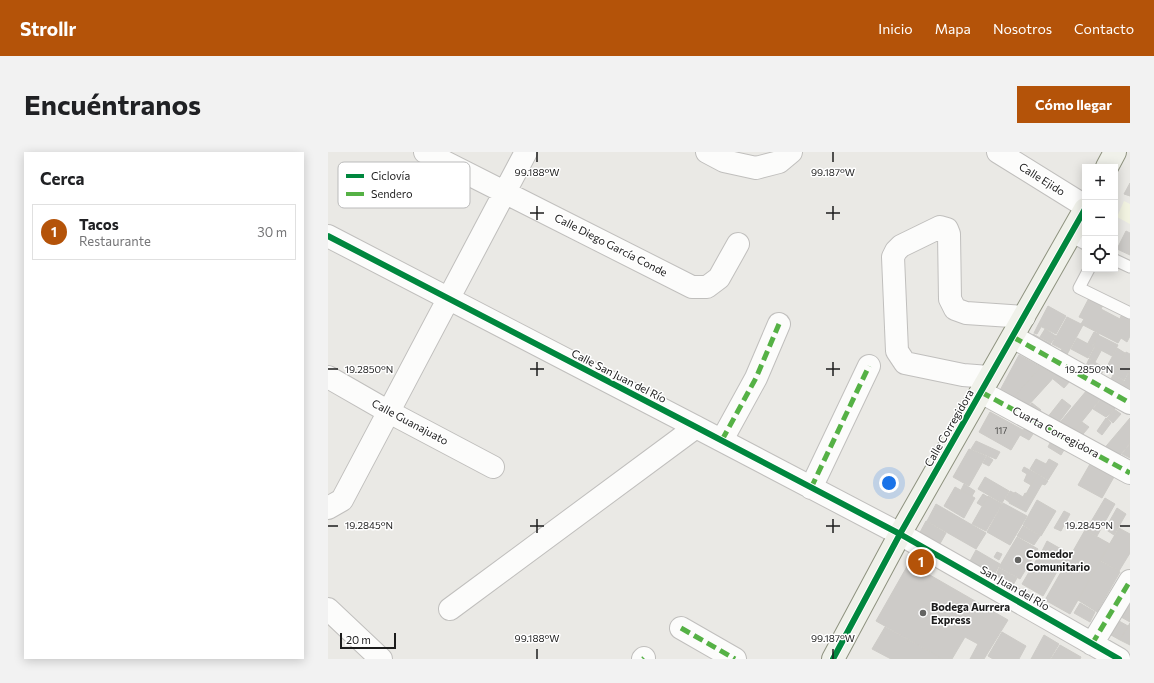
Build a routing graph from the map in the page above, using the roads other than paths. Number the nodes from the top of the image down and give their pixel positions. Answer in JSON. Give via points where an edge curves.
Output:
{"nodes":[{"id":1,"x":425,"y":152,"type":"edge"},
{"id":2,"x":526,"y":152,"type":"edge"},
{"id":3,"x":707,"y":152,"type":"edge"},
{"id":4,"x":791,"y":152,"type":"edge"},
{"id":5,"x":998,"y":152,"type":"edge"},
{"id":6,"x":1115,"y":152,"type":"edge"},
{"id":7,"x":445,"y":162,"type":"edge"},
{"id":8,"x":1109,"y":164,"type":"edge"},
{"id":9,"x":470,"y":174,"type":"edge"},
{"id":10,"x":506,"y":192,"type":"junction"},
{"id":11,"x":1082,"y":204,"type":"edge"},
{"id":12,"x":1082,"y":222,"type":"edge"},
{"id":13,"x":328,"y":236,"type":"edge"},
{"id":14,"x":1078,"y":240,"type":"edge"},
{"id":15,"x":738,"y":244,"type":"dead end"},
{"id":16,"x":1118,"y":261,"type":"edge"},
{"id":17,"x":1130,"y":267,"type":"edge"},
{"id":18,"x":1087,"y":272,"type":"edge"},
{"id":19,"x":448,"y":299,"type":"junction"},
{"id":20,"x":1130,"y":313,"type":"edge"},
{"id":21,"x":1024,"y":317,"type":"junction"},
{"id":22,"x":780,"y":324,"type":"dead end"},
{"id":23,"x":1013,"y":337,"type":"junction"},
{"id":24,"x":869,"y":366,"type":"dead end"},
{"id":25,"x":328,"y":377,"type":"edge"},
{"id":26,"x":985,"y":384,"type":"junction"},
{"id":27,"x":1130,"y":403,"type":"edge"},
{"id":28,"x":389,"y":412,"type":"junction"},
{"id":29,"x":696,"y":427,"type":"junction"},
{"id":30,"x":722,"y":440,"type":"junction"},
{"id":31,"x":493,"y":467,"type":"dead end"},
{"id":32,"x":1130,"y":473,"type":"edge"},
{"id":33,"x":811,"y":488,"type":"junction"},
{"id":34,"x":328,"y":508,"type":"edge"},
{"id":35,"x":900,"y":534,"type":"junction"},
{"id":36,"x":1130,"y":581,"type":"edge"},
{"id":37,"x":328,"y":609,"type":"edge"},
{"id":38,"x":450,"y":609,"type":"dead end"},
{"id":39,"x":682,"y":628,"type":"dead end"},
{"id":40,"x":1092,"y":644,"type":"junction"},
{"id":41,"x":381,"y":659,"type":"edge"},
{"id":42,"x":734,"y":659,"type":"edge"},
{"id":43,"x":834,"y":659,"type":"edge"},
{"id":44,"x":1119,"y":659,"type":"edge"}],
"edges":[{"from":1,"to":7,"type":"street","name":"Calle Diego García Conde"},
{"from":2,"to":10,"type":"street"},
{"from":3,"to":4,"type":"street","via":[[724,161],[756,168],[779,162]]},
{"from":5,"to":11,"type":"street","name":"Calle Ejido"},
{"from":6,"to":8,"type":"street"},
{"from":9,"to":10,"type":"street","name":"Calle Diego García Conde"},
{"from":10,"to":15,"type":"street","name":"Calle Diego García Conde","via":[[692,286],[707,287],[720,278]]},
{"from":10,"to":19,"type":"street"},
{"from":12,"to":14,"type":"street","name":"Calle Corregidora"},
{"from":13,"to":19,"type":"street","name":"Calle San Juan del Río"},
{"from":14,"to":21,"type":"street","name":"Calle Corregidora"},
{"from":16,"to":17,"type":"lane"},
{"from":18,"to":20,"type":"lane","via":[[1079,288]]},
{"from":19,"to":28,"type":"street"},
{"from":19,"to":29,"type":"street","name":"Calle San Juan del Río"},
{"from":21,"to":23,"type":"street","name":"Calle Corregidora"},
{"from":21,"to":26,"type":"street","via":[[966,313],[955,309],[950,299],[947,229],[940,227],[896,251],[894,257],[897,351],[905,363],[963,375]]},
{"from":22,"to":30,"type":"street","via":[[756,378]]},
{"from":23,"to":26,"type":"street","name":"Calle Corregidora"},
{"from":23,"to":27,"type":"street"},
{"from":24,"to":33,"type":"street"},
{"from":25,"to":28,"type":"street","name":"Calle Guanajuato"},
{"from":26,"to":32,"type":"street","name":"Cuarta Corregidora"},
{"from":26,"to":35,"type":"street","name":"Calle Corregidora"},
{"from":28,"to":31,"type":"street","name":"Calle Guanajuato"},
{"from":28,"to":34,"type":"street","via":[[342,500]]},
{"from":29,"to":30,"type":"street","name":"Calle San Juan del Río"},
{"from":29,"to":38,"type":"street"},
{"from":30,"to":33,"type":"street","name":"Calle San Juan del Río"},
{"from":33,"to":35,"type":"street","name":"Calle San Juan del Río"},
{"from":35,"to":40,"type":"street","name":"San Juan del Río"},
{"from":35,"to":43,"type":"street","name":"Calle Corregidora"},
{"from":36,"to":40,"type":"street"},
{"from":37,"to":41,"type":"street"},
{"from":39,"to":42,"type":"street"},
{"from":40,"to":44,"type":"street","name":"San Juan del Río"}]}
